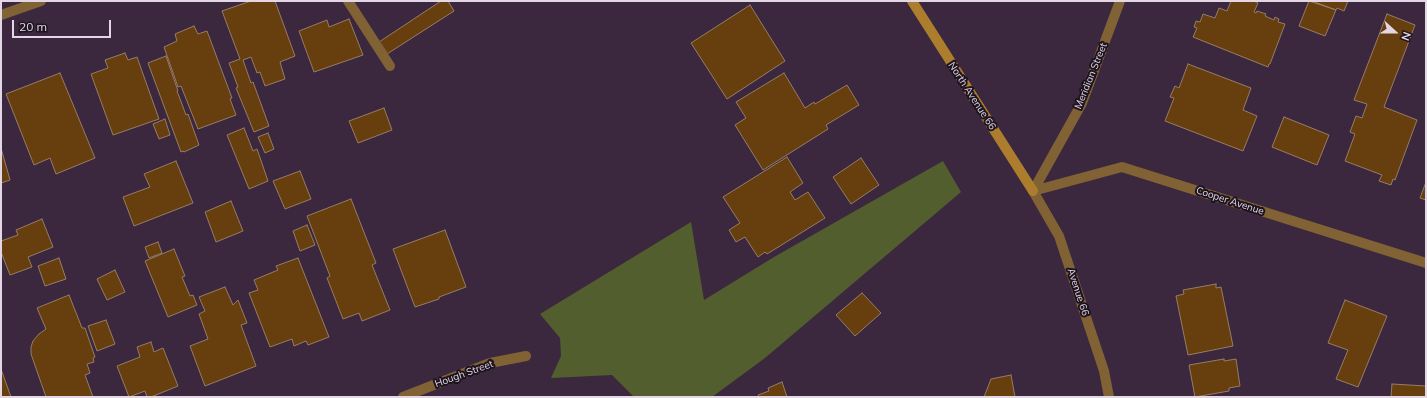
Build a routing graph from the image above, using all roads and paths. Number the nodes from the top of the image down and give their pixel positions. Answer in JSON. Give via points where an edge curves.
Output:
{"nodes":[{"id":1,"x":41,"y":1,"type":"edge"},
{"id":2,"x":348,"y":1,"type":"edge"},
{"id":3,"x":912,"y":1,"type":"edge"},
{"id":4,"x":1120,"y":1,"type":"edge"},
{"id":5,"x":1,"y":15,"type":"edge"},
{"id":6,"x":390,"y":66,"type":"dead end"},
{"id":7,"x":1034,"y":191,"type":"junction"},
{"id":8,"x":1426,"y":263,"type":"edge"},
{"id":9,"x":526,"y":356,"type":"dead end"},
{"id":10,"x":403,"y":397,"type":"edge"},
{"id":11,"x":1109,"y":397,"type":"edge"}],
"edges":[{"from":1,"to":5,"type":"street"},
{"from":2,"to":6,"type":"street"},
{"from":3,"to":7,"type":"street","name":"North Avenue 66"},
{"from":4,"to":7,"type":"street","name":"Meridian Street","via":[[1082,103]]},
{"from":7,"to":8,"type":"street","name":"Cooper Avenue","via":[[1122,167]]},
{"from":7,"to":11,"type":"street","name":"Avenue 66","via":[[1059,236],[1104,371]]},
{"from":9,"to":10,"type":"street","name":"Hough Street","via":[[490,363]]}]}
